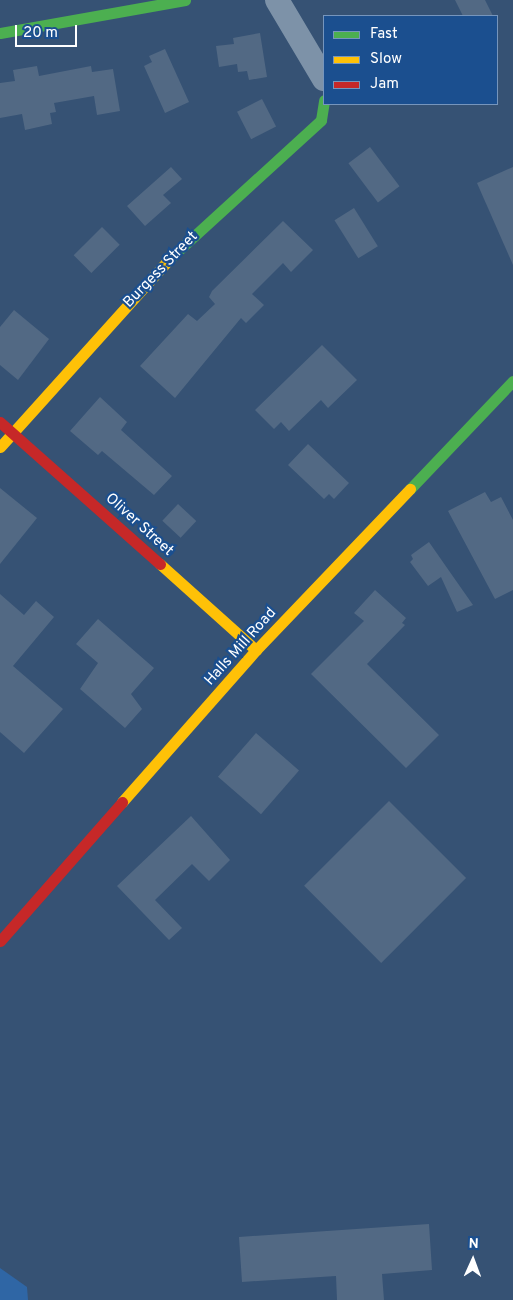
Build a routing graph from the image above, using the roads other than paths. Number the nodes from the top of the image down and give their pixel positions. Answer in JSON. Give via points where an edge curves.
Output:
{"nodes":[{"id":1,"x":185,"y":0,"type":"edge"},
{"id":2,"x":278,"y":0,"type":"edge"},
{"id":3,"x":0,"y":33,"type":"edge"},
{"id":4,"x":323,"y":77,"type":"edge"},
{"id":5,"x":323,"y":105,"type":"edge"},
{"id":6,"x":513,"y":380,"type":"edge"},
{"id":7,"x":0,"y":422,"type":"edge"},
{"id":8,"x":13,"y":432,"type":"junction"},
{"id":9,"x":0,"y":447,"type":"edge"},
{"id":10,"x":256,"y":650,"type":"junction"},
{"id":11,"x":0,"y":941,"type":"edge"}],
"edges":[{"from":1,"to":3,"type":"street"},
{"from":2,"to":4,"type":"street"},
{"from":5,"to":8,"type":"street","name":"Burgess Street","via":[[321,120],[166,262]]},
{"from":6,"to":10,"type":"street","name":"Halls Mill Road"},
{"from":7,"to":8,"type":"street","name":"Oliver Street"},
{"from":8,"to":9,"type":"street","name":"Burgess Street"},
{"from":8,"to":10,"type":"street","name":"Oliver Street"},
{"from":10,"to":11,"type":"street","name":"Halls Mill Road"}]}
